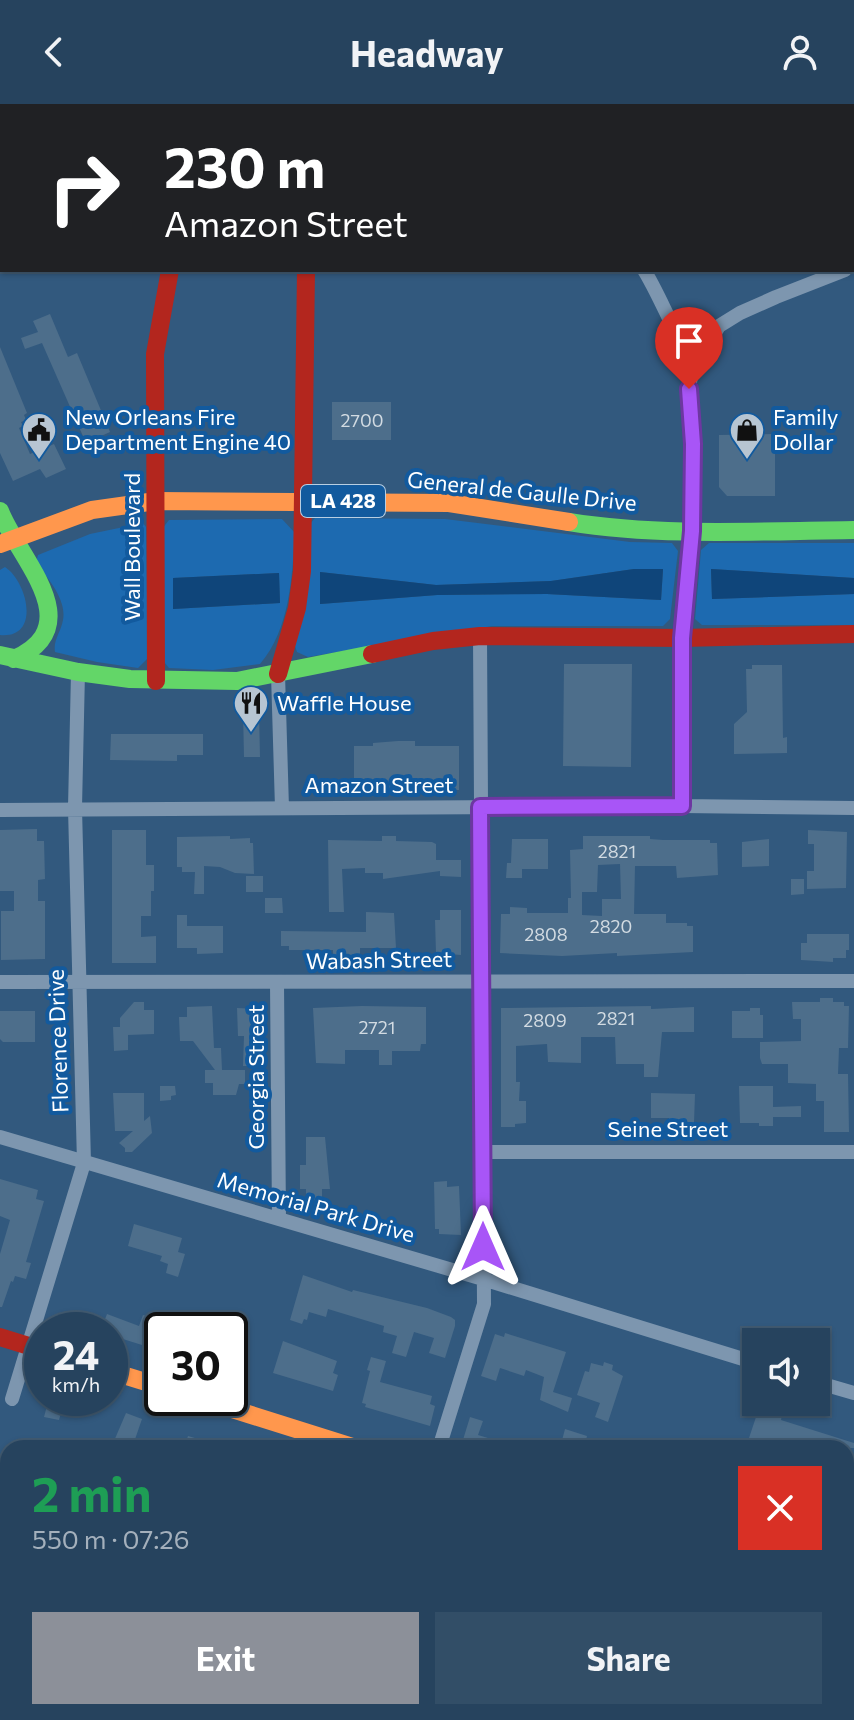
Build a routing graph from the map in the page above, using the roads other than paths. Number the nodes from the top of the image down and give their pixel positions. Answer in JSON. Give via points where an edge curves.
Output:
{"nodes":[{"id":1,"x":170,"y":272,"type":"edge"},
{"id":2,"x":306,"y":272,"type":"edge"},
{"id":3,"x":645,"y":272,"type":"edge"},
{"id":4,"x":826,"y":273,"type":"edge"},
{"id":5,"x":695,"y":362,"type":"junction"},
{"id":6,"x":156,"y":501,"type":"junction"},
{"id":7,"x":305,"y":501,"type":"junction"},
{"id":8,"x":0,"y":511,"type":"edge"},
{"id":9,"x":854,"y":530,"type":"edge"},
{"id":10,"x":692,"y":531,"type":"junction"},
{"id":11,"x":6,"y":541,"type":"edge"},
{"id":12,"x":854,"y":634,"type":"edge"},
{"id":13,"x":480,"y":636,"type":"junction"},
{"id":14,"x":682,"y":638,"type":"junction"},
{"id":15,"x":7,"y":657,"type":"edge"},
{"id":16,"x":78,"y":672,"type":"junction"},
{"id":17,"x":278,"y":674,"type":"junction"},
{"id":18,"x":156,"y":681,"type":"junction"},
{"id":19,"x":682,"y":806,"type":"junction"},
{"id":20,"x":480,"y":807,"type":"junction"},
{"id":21,"x":75,"y":808,"type":"junction"},
{"id":22,"x":282,"y":808,"type":"junction"},
{"id":23,"x":854,"y":808,"type":"edge"},
{"id":24,"x":0,"y":810,"type":"edge"},
{"id":25,"x":482,"y":980,"type":"junction"},
{"id":26,"x":77,"y":981,"type":"junction"},
{"id":27,"x":854,"y":981,"type":"edge"},
{"id":28,"x":0,"y":982,"type":"edge"},
{"id":29,"x":277,"y":983,"type":"junction"},
{"id":30,"x":0,"y":1137,"type":"edge"},
{"id":31,"x":483,"y":1152,"type":"junction"},
{"id":32,"x":854,"y":1152,"type":"edge"},
{"id":33,"x":84,"y":1163,"type":"junction"},
{"id":34,"x":279,"y":1219,"type":"junction"},
{"id":35,"x":483,"y":1279,"type":"junction"},
{"id":36,"x":44,"y":1312,"type":"edge"},
{"id":37,"x":0,"y":1337,"type":"edge"},
{"id":38,"x":24,"y":1344,"type":"edge"},
{"id":39,"x":742,"y":1359,"type":"edge"},
{"id":40,"x":24,"y":1372,"type":"edge"},
{"id":41,"x":830,"y":1386,"type":"edge"},
{"id":42,"x":854,"y":1393,"type":"edge"},
{"id":43,"x":12,"y":1399,"type":"dead end"},
{"id":44,"x":248,"y":1414,"type":"edge"},
{"id":45,"x":331,"y":1440,"type":"edge"},
{"id":46,"x":442,"y":1440,"type":"edge"}],
"edges":[{"from":1,"to":6,"type":"main road","name":"Wall Boulevard","via":[[155,354]]},
{"from":2,"to":7,"type":"main road"},
{"from":3,"to":5,"type":"street"},
{"from":4,"to":5,"type":"street","via":[[719,326]]},
{"from":5,"to":10,"type":"street","via":[[689,389]]},
{"from":6,"to":7,"type":"main road","name":"General de Gaulle Drive","number":"LA 428"},
{"from":6,"to":11,"type":"main road","name":"General de Gaulle Drive","number":"LA 428","via":[[92,510]]},
{"from":6,"to":18,"type":"main road","name":"Wall Boulevard"},
{"from":7,"to":10,"type":"main road","name":"General de Gaulle Drive","number":"LA 428","via":[[449,503],[593,526]]},
{"from":7,"to":17,"type":"main road","via":[[297,608]]},
{"from":8,"to":11,"type":"main road"},
{"from":9,"to":10,"type":"main road","name":"General de Gaulle Drive","number":"LA 428"},
{"from":10,"to":14,"type":"street"},
{"from":11,"to":15,"type":"main road","via":[[36,575],[51,611],[42,639],[29,653]]},
{"from":12,"to":14,"type":"main road"},
{"from":13,"to":14,"type":"main road"},
{"from":13,"to":17,"type":"main road"},
{"from":13,"to":20,"type":"street"},
{"from":14,"to":19,"type":"street"},
{"from":15,"to":16,"type":"main road"},
{"from":16,"to":18,"type":"main road"},
{"from":16,"to":21,"type":"street","name":"Florence Drive"},
{"from":17,"to":18,"type":"main road","via":[[237,681]]},
{"from":17,"to":22,"type":"street"},
{"from":19,"to":20,"type":"street","name":"Amazon Street"},
{"from":19,"to":23,"type":"street","name":"Amazon Street"},
{"from":20,"to":22,"type":"street","name":"Amazon Street"},
{"from":20,"to":25,"type":"street"},
{"from":21,"to":22,"type":"street","name":"Amazon Street"},
{"from":21,"to":24,"type":"street","name":"Amazon Street"},
{"from":21,"to":26,"type":"street","name":"Florence Drive"},
{"from":25,"to":27,"type":"street","name":"Wabash Street"},
{"from":25,"to":29,"type":"street","name":"Wabash Street"},
{"from":25,"to":31,"type":"street"},
{"from":26,"to":28,"type":"street","name":"Wabash Street"},
{"from":26,"to":29,"type":"street","name":"Wabash Street"},
{"from":26,"to":33,"type":"street","name":"Florence Drive"},
{"from":29,"to":34,"type":"street","name":"Georgia Street"},
{"from":30,"to":33,"type":"street","name":"Memorial Park Drive"},
{"from":31,"to":32,"type":"street","name":"Seine Street"},
{"from":31,"to":35,"type":"street"},
{"from":33,"to":34,"type":"street","name":"Memorial Park Drive"},
{"from":33,"to":36,"type":"street","name":"Florence Drive"},
{"from":34,"to":35,"type":"street","name":"Memorial Park Drive"},
{"from":35,"to":39,"type":"street","name":"Memorial Park Drive"},
{"from":35,"to":46,"type":"street","via":[[484,1304]]},
{"from":37,"to":38,"type":"main road"},
{"from":40,"to":43,"type":"street","name":"Florence Drive"},
{"from":41,"to":42,"type":"street"},
{"from":44,"to":45,"type":"main road"}]}
